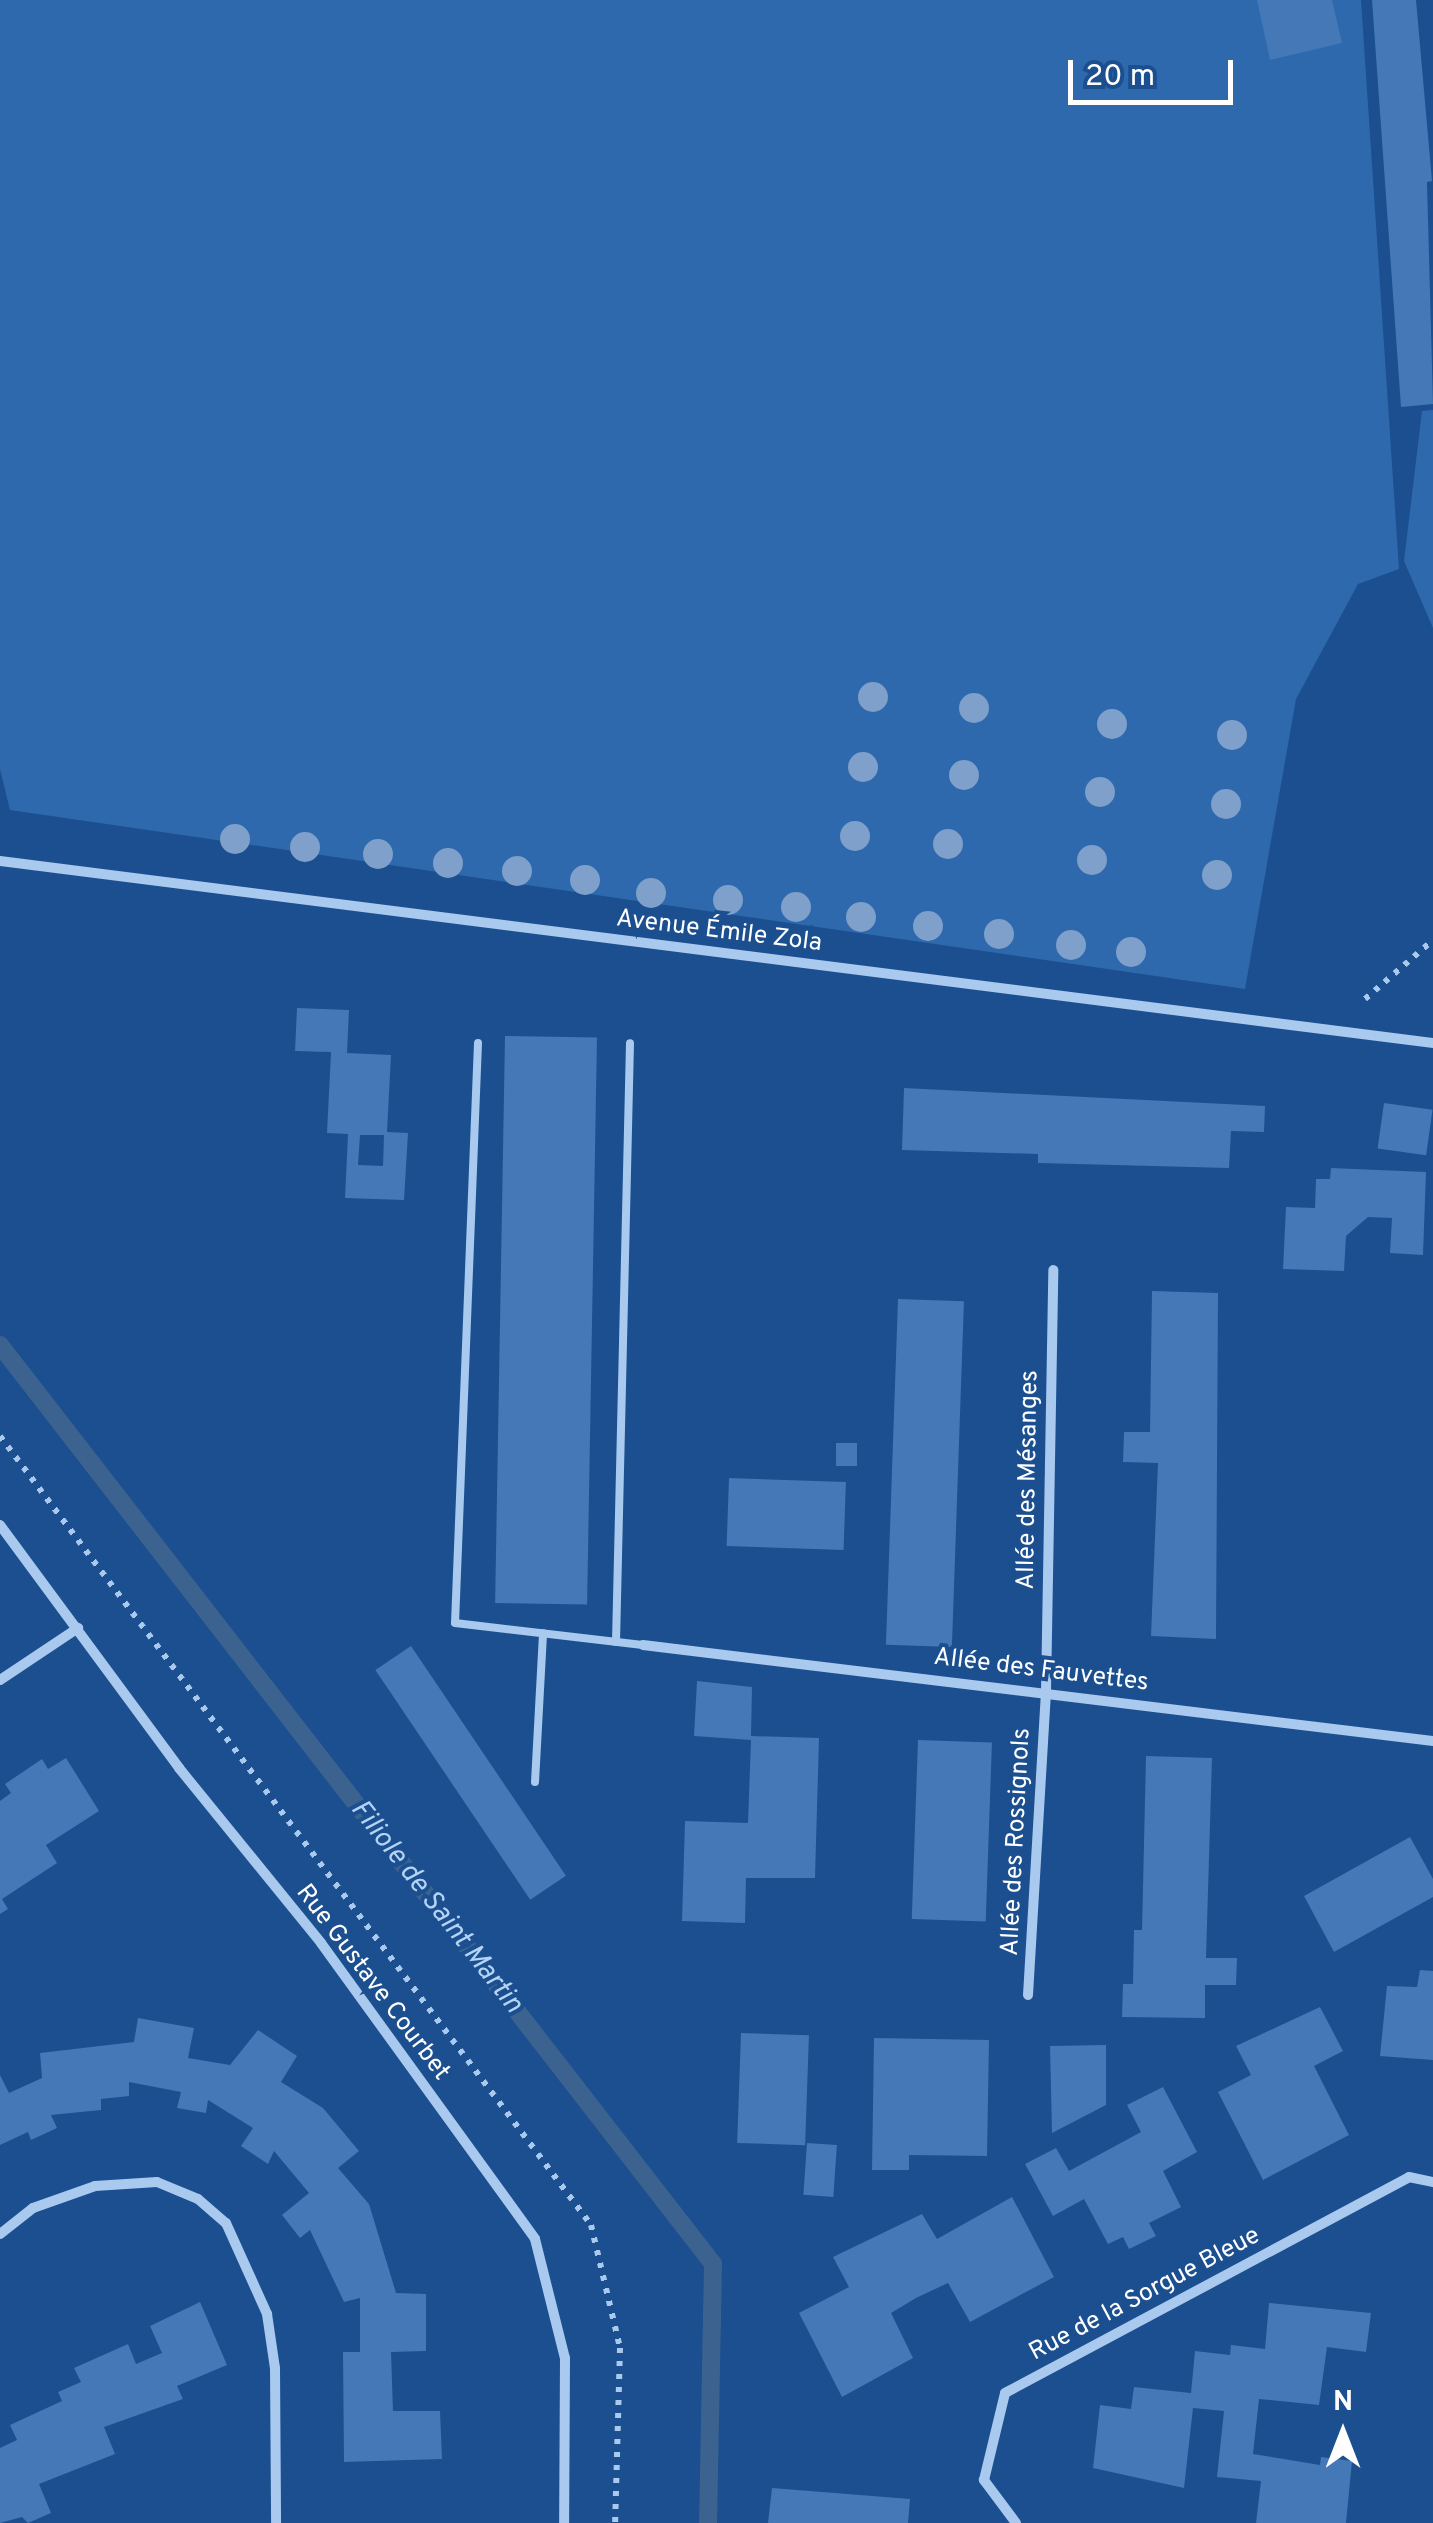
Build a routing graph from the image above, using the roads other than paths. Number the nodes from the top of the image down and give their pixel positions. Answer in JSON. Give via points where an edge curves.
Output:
{"nodes":[{"id":1,"x":0,"y":861,"type":"edge"},
{"id":2,"x":478,"y":1043,"type":"dead end"},
{"id":3,"x":630,"y":1043,"type":"dead end"},
{"id":4,"x":1433,"y":1043,"type":"edge"},
{"id":5,"x":1053,"y":1270,"type":"dead end"},
{"id":6,"x":0,"y":1525,"type":"edge"},
{"id":7,"x":78,"y":1628,"type":"junction"},
{"id":8,"x":543,"y":1633,"type":"junction"},
{"id":9,"x":616,"y":1642,"type":"junction"},
{"id":10,"x":644,"y":1644,"type":"joint"},
{"id":11,"x":0,"y":1680,"type":"edge"},
{"id":12,"x":1046,"y":1691,"type":"junction"},
{"id":13,"x":1433,"y":1740,"type":"edge"},
{"id":14,"x":535,"y":1782,"type":"dead end"},
{"id":15,"x":1028,"y":1996,"type":"dead end"},
{"id":16,"x":1433,"y":2182,"type":"edge"},
{"id":17,"x":0,"y":2234,"type":"edge"},
{"id":18,"x":276,"y":2523,"type":"edge"},
{"id":19,"x":564,"y":2523,"type":"edge"},
{"id":20,"x":1016,"y":2523,"type":"edge"}],
"edges":[{"from":1,"to":4,"type":"street","name":"Avenue Émile Zola"},
{"from":2,"to":8,"type":"lane","via":[[454,1622]]},
{"from":3,"to":9,"type":"lane"},
{"from":5,"to":12,"type":"street","name":"Allée des Mésanges"},
{"from":6,"to":7,"type":"street","name":"Rue Gustave Courbet"},
{"from":7,"to":11,"type":"street"},
{"from":7,"to":19,"type":"street","name":"Rue Gustave Courbet","via":[[535,2238],[565,2358]]},
{"from":8,"to":9,"type":"lane"},
{"from":8,"to":14,"type":"lane"},
{"from":9,"to":10,"type":"lane"},
{"from":10,"to":12,"type":"street","name":"Allée des Fauvettes"},
{"from":12,"to":13,"type":"street","name":"Allée des Fauvettes"},
{"from":12,"to":15,"type":"street","name":"Allée des Rossignols"},
{"from":16,"to":20,"type":"street","name":"Rue de la Sorgue Bleue","via":[[1408,2177],[1005,2393],[984,2480]]},
{"from":17,"to":18,"type":"street","via":[[33,2208],[96,2186],[157,2182],[198,2199],[226,2223],[267,2314],[275,2368]]}]}
